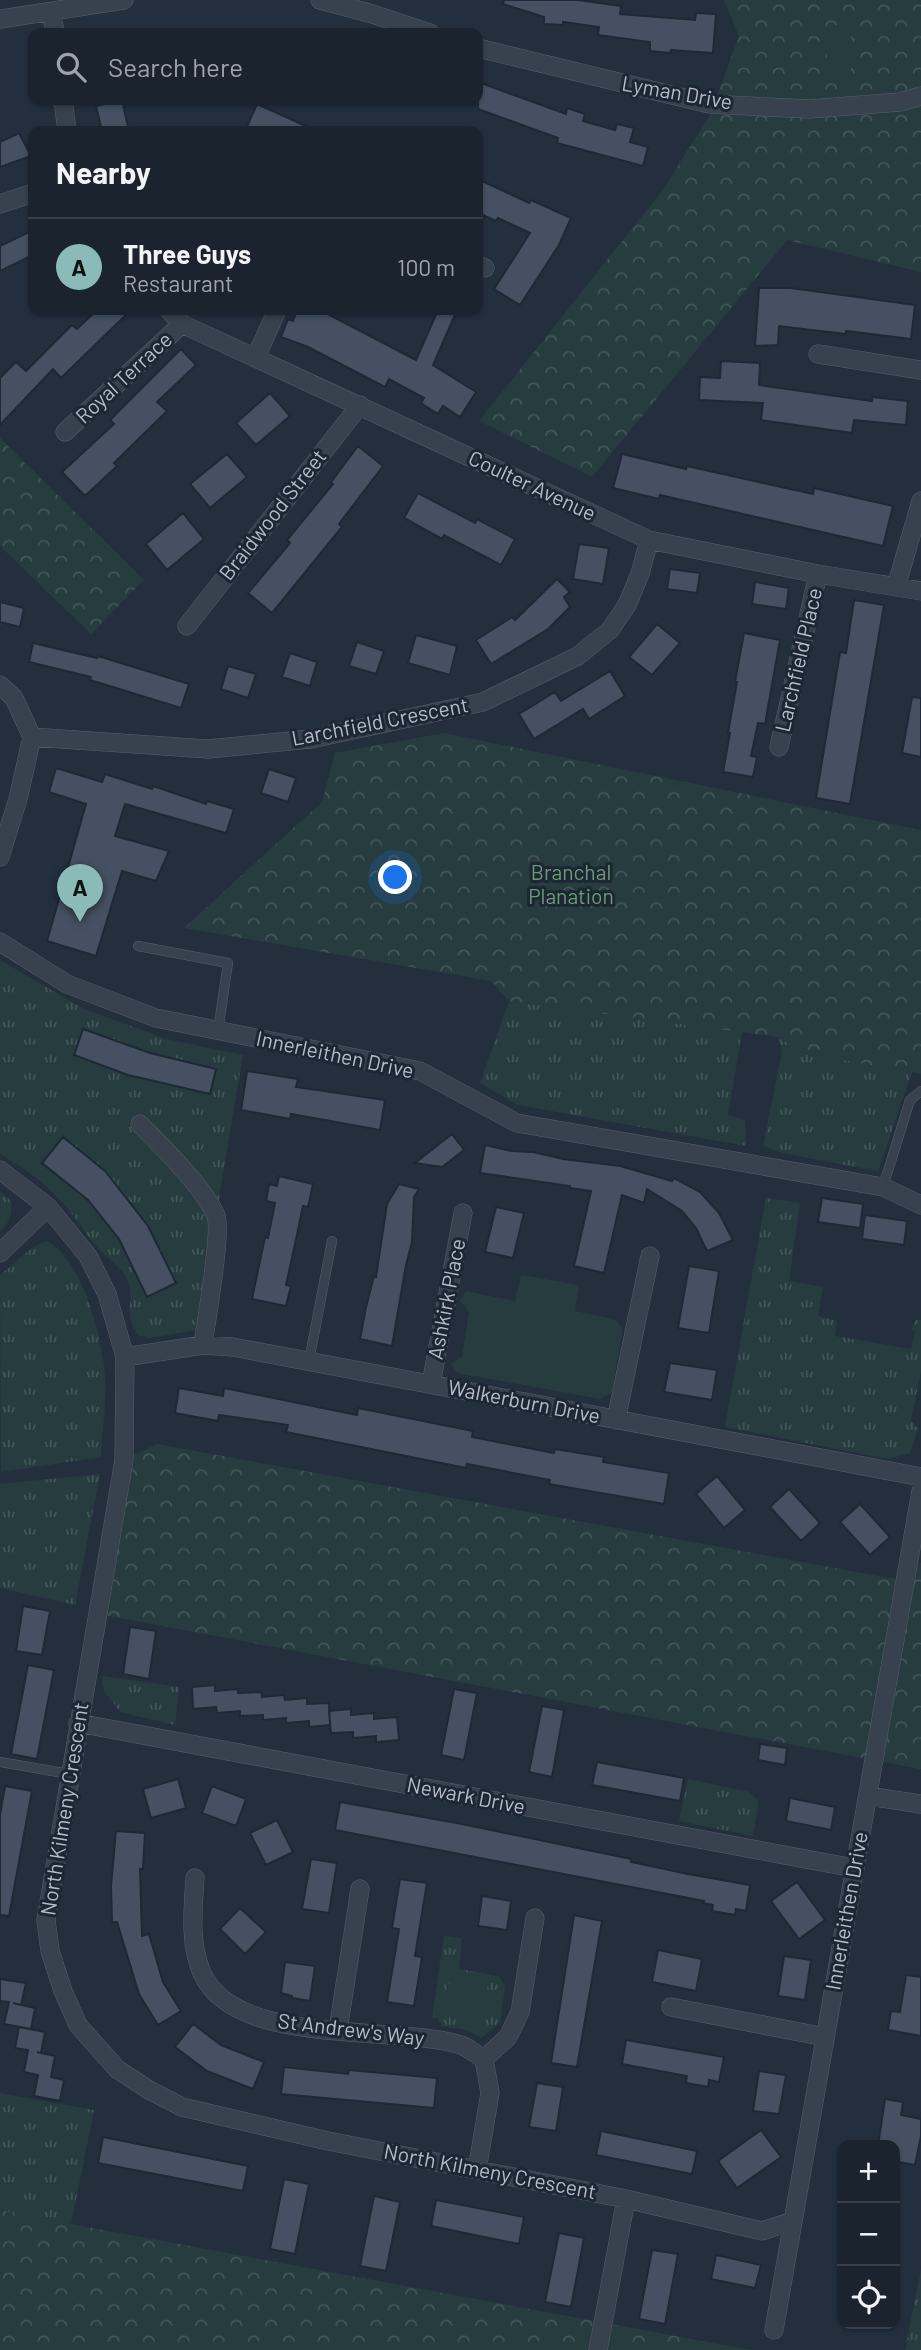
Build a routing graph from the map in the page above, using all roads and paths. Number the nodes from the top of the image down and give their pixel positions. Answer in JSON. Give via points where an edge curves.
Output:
{"nodes":[{"id":1,"x":124,"y":0,"type":"edge"},
{"id":2,"x":320,"y":0,"type":"edge"},
{"id":3,"x":371,"y":6,"type":"edge"},
{"id":4,"x":52,"y":12,"type":"junction"},
{"id":5,"x":0,"y":19,"type":"edge"},
{"id":6,"x":54,"y":28,"type":"edge"},
{"id":7,"x":419,"y":28,"type":"edge"},
{"id":8,"x":483,"y":49,"type":"edge"},
{"id":9,"x":921,"y":96,"type":"edge"},
{"id":10,"x":64,"y":105,"type":"edge"},
{"id":11,"x":66,"y":126,"type":"edge"},
{"id":12,"x":28,"y":195,"type":"edge"},
{"id":13,"x":0,"y":204,"type":"edge"},
{"id":14,"x":174,"y":315,"type":"edge"},
{"id":15,"x":275,"y":315,"type":"edge"},
{"id":16,"x":182,"y":324,"type":"junction"},
{"id":17,"x":818,"y":354,"type":"dead end"},
{"id":18,"x":256,"y":357,"type":"junction"},
{"id":19,"x":921,"y":370,"type":"edge"},
{"id":20,"x":360,"y":405,"type":"junction"},
{"id":21,"x":65,"y":432,"type":"dead end"},
{"id":22,"x":921,"y":500,"type":"edge"},
{"id":23,"x":649,"y":540,"type":"junction"},
{"id":24,"x":818,"y":574,"type":"junction"},
{"id":25,"x":896,"y":587,"type":"junction"},
{"id":26,"x":921,"y":591,"type":"edge"},
{"id":27,"x":187,"y":626,"type":"dead end"},
{"id":28,"x":0,"y":685,"type":"edge"},
{"id":29,"x":32,"y":737,"type":"junction"},
{"id":30,"x":779,"y":747,"type":"dead end"},
{"id":31,"x":0,"y":857,"type":"edge"},
{"id":32,"x":0,"y":942,"type":"edge"},
{"id":33,"x":138,"y":946,"type":"dead end"},
{"id":34,"x":218,"y":1031,"type":"junction"},
{"id":35,"x":921,"y":1091,"type":"edge"},
{"id":36,"x":140,"y":1124,"type":"dead end"},
{"id":37,"x":0,"y":1170,"type":"edge"},
{"id":38,"x":883,"y":1187,"type":"junction"},
{"id":39,"x":921,"y":1205,"type":"edge"},
{"id":40,"x":48,"y":1207,"type":"junction"},
{"id":41,"x":463,"y":1213,"type":"dead end"},
{"id":42,"x":332,"y":1241,"type":"dead end"},
{"id":43,"x":0,"y":1253,"type":"edge"},
{"id":44,"x":650,"y":1256,"type":"dead end"},
{"id":45,"x":203,"y":1345,"type":"junction"},
{"id":46,"x":125,"y":1357,"type":"junction"},
{"id":47,"x":309,"y":1361,"type":"junction"},
{"id":48,"x":431,"y":1384,"type":"junction"},
{"id":49,"x":616,"y":1420,"type":"junction"},
{"id":50,"x":921,"y":1477,"type":"edge"},
{"id":51,"x":921,"y":1491,"type":"edge"},
{"id":52,"x":78,"y":1723,"type":"junction"},
{"id":53,"x":0,"y":1762,"type":"edge"},
{"id":54,"x":69,"y":1774,"type":"junction"},
{"id":55,"x":868,"y":1796,"type":"junction"},
{"id":56,"x":921,"y":1804,"type":"edge"},
{"id":57,"x":854,"y":1868,"type":"junction"},
{"id":58,"x":195,"y":1878,"type":"dead end"},
{"id":59,"x":360,"y":1889,"type":"dead end"},
{"id":60,"x":535,"y":1918,"type":"dead end"},
{"id":61,"x":671,"y":2007,"type":"dead end"},
{"id":62,"x":338,"y":2029,"type":"junction"},
{"id":63,"x":825,"y":2037,"type":"junction"},
{"id":64,"x":484,"y":2059,"type":"junction"},
{"id":65,"x":477,"y":2170,"type":"junction"},
{"id":66,"x":626,"y":2199,"type":"junction"},
{"id":67,"x":793,"y":2221,"type":"junction"},
{"id":68,"x":774,"y":2330,"type":"dead end"},
{"id":69,"x":598,"y":2350,"type":"edge"}],
"edges":[{"from":1,"to":4,"type":"street"},
{"from":2,"to":3,"type":"street"},
{"from":3,"to":7,"type":"street"},
{"from":4,"to":5,"type":"street"},
{"from":4,"to":6,"type":"street"},
{"from":8,"to":9,"type":"street","name":"Lyman Drive","via":[[709,104],[809,109],[900,102]]},
{"from":10,"to":11,"type":"street"},
{"from":12,"to":13,"type":"street"},
{"from":14,"to":16,"type":"street","name":"Coulter Avenue"},
{"from":15,"to":18,"type":"street"},
{"from":16,"to":18,"type":"street","name":"Coulter Avenue"},
{"from":16,"to":21,"type":"street","name":"Royal Terrace"},
{"from":17,"to":19,"type":"street"},
{"from":18,"to":20,"type":"street","name":"Coulter Avenue"},
{"from":20,"to":23,"type":"street","name":"Coulter Avenue"},
{"from":20,"to":27,"type":"street","name":"Braidwood Street"},
{"from":22,"to":25,"type":"street"},
{"from":23,"to":24,"type":"street","name":"Coulter Avenue"},
{"from":23,"to":29,"type":"street","name":"Larchfield Crescent","via":[[627,605],[610,630],[578,656],[483,702],[311,739],[208,749]]},
{"from":24,"to":25,"type":"street","name":"Coulter Avenue"},
{"from":24,"to":30,"type":"street","name":"Larchfield Place"},
{"from":25,"to":26,"type":"street","name":"Coulter Avenue"},
{"from":28,"to":29,"type":"street","via":[[14,698]]},
{"from":29,"to":31,"type":"street"},
{"from":32,"to":34,"type":"street","name":"Innerleithen Drive","via":[[67,984],[156,1018]]},
{"from":33,"to":34,"type":"lane","via":[[228,963]]},
{"from":34,"to":38,"type":"street","name":"Innerleithen Drive","via":[[420,1071],[517,1123]]},
{"from":35,"to":38,"type":"lane","via":[[910,1100]]},
{"from":36,"to":45,"type":"street","via":[[175,1161],[217,1218]]},
{"from":37,"to":40,"type":"street","name":"North Kilmeny Crescent"},
{"from":38,"to":39,"type":"street","name":"Innerleithen Drive"},
{"from":40,"to":43,"type":"street"},
{"from":40,"to":46,"type":"street","name":"North Kilmeny Crescent","via":[[89,1256],[107,1294]]},
{"from":41,"to":48,"type":"street","name":"Ashkirk Place"},
{"from":42,"to":47,"type":"lane"},
{"from":44,"to":49,"type":"street"},
{"from":45,"to":46,"type":"street","name":"Walkerburn Drive"},
{"from":45,"to":47,"type":"street","name":"Walkerburn Drive"},
{"from":46,"to":52,"type":"street","name":"North Kilmeny Crescent","via":[[124,1460]]},
{"from":47,"to":48,"type":"street","name":"Walkerburn Drive"},
{"from":48,"to":49,"type":"street","name":"Walkerburn Drive"},
{"from":49,"to":50,"type":"street","name":"Walkerburn Drive"},
{"from":51,"to":55,"type":"street","name":"Innerleithen Drive"},
{"from":52,"to":54,"type":"street","name":"North Kilmeny Crescent"},
{"from":52,"to":57,"type":"street","name":"Newark Drive"},
{"from":53,"to":54,"type":"lane"},
{"from":54,"to":65,"type":"street","name":"North Kilmeny Crescent","via":[[46,1920],[50,1951],[78,2025],[117,2068],[182,2107]]},
{"from":55,"to":56,"type":"street"},
{"from":55,"to":57,"type":"street","name":"Innerleithen Drive"},
{"from":57,"to":63,"type":"street","name":"Innerleithen Drive"},
{"from":58,"to":62,"type":"street","name":"St Andrew's Way","via":[[195,1949],[202,1973],[215,1993],[233,2007],[276,2023]]},
{"from":59,"to":62,"type":"street"},
{"from":60,"to":64,"type":"street","via":[[520,2012],[508,2037]]},
{"from":61,"to":63,"type":"street"},
{"from":62,"to":64,"type":"street","name":"St Andrew's Way","via":[[463,2046]]},
{"from":63,"to":67,"type":"street","name":"Innerleithen Drive"},
{"from":64,"to":65,"type":"street","via":[[490,2092]]},
{"from":65,"to":66,"type":"street","name":"North Kilmeny Crescent"},
{"from":66,"to":67,"type":"street","name":"North Kilmeny Crescent","via":[[762,2231]]},
{"from":66,"to":69,"type":"street"},
{"from":67,"to":68,"type":"street","name":"Innerleithen Drive"}]}
